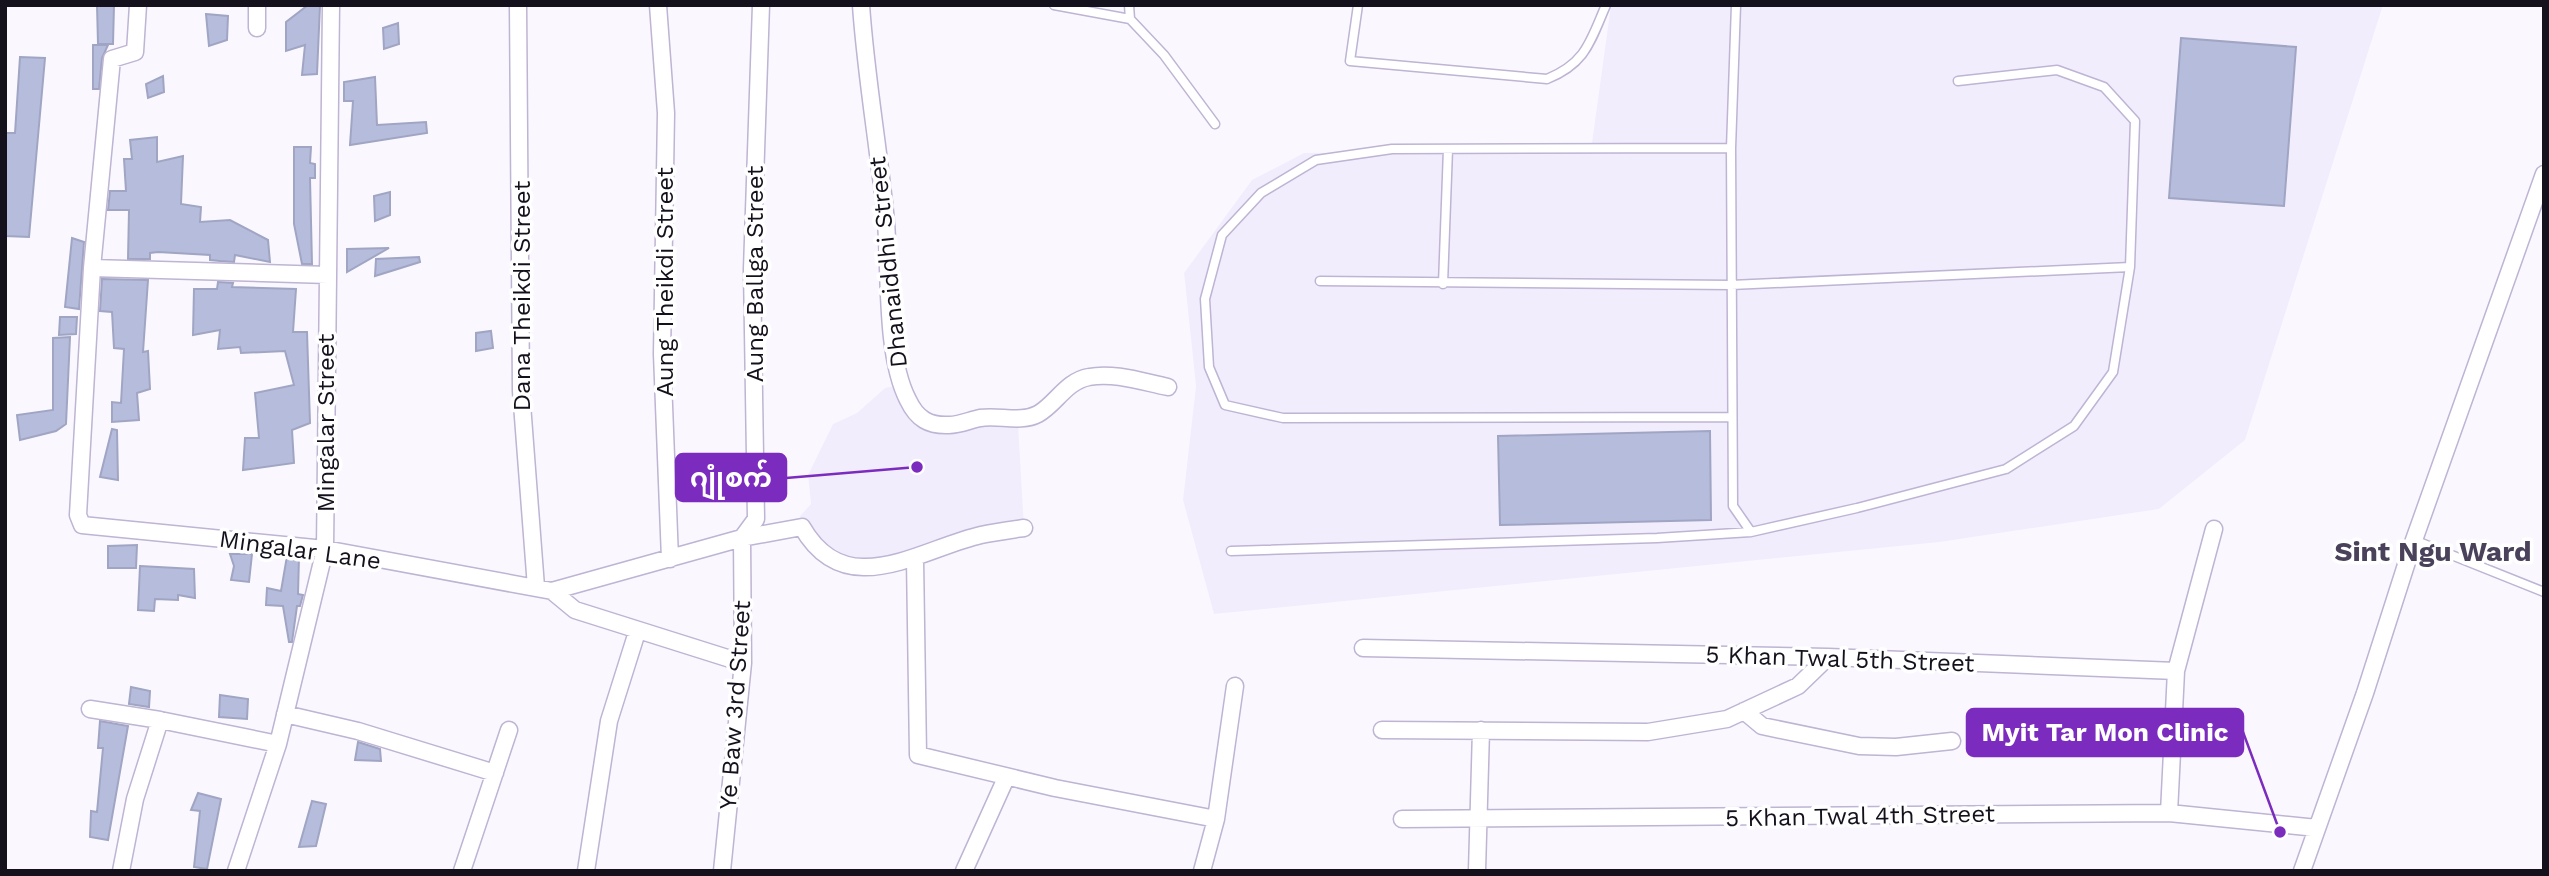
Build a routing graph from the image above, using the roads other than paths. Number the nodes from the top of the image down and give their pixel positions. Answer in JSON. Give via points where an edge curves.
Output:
{"nodes":[{"id":1,"x":138,"y":5,"type":"edge"},
{"id":2,"x":257,"y":5,"type":"edge"},
{"id":3,"x":331,"y":5,"type":"edge"},
{"id":4,"x":518,"y":5,"type":"edge"},
{"id":5,"x":658,"y":5,"type":"edge"},
{"id":6,"x":761,"y":5,"type":"edge"},
{"id":7,"x":861,"y":5,"type":"edge"},
{"id":8,"x":1054,"y":5,"type":"edge"},
{"id":9,"x":1129,"y":5,"type":"edge"},
{"id":10,"x":1358,"y":5,"type":"edge"},
{"id":11,"x":1606,"y":5,"type":"edge"},
{"id":12,"x":1736,"y":5,"type":"edge"},
{"id":13,"x":1130,"y":19,"type":"junction"},
{"id":14,"x":257,"y":28,"type":"dead end"},
{"id":15,"x":1958,"y":81,"type":"dead end"},
{"id":16,"x":1215,"y":124,"type":"dead end"},
{"id":17,"x":1731,"y":148,"type":"junction"},
{"id":18,"x":1448,"y":149,"type":"junction"},
{"id":19,"x":2544,"y":174,"type":"edge"},
{"id":20,"x":2130,"y":267,"type":"junction"},
{"id":21,"x":92,"y":268,"type":"junction"},
{"id":22,"x":328,"y":275,"type":"junction"},
{"id":23,"x":1320,"y":281,"type":"dead end"},
{"id":24,"x":1443,"y":284,"type":"junction"},
{"id":25,"x":1731,"y":285,"type":"junction"},
{"id":26,"x":1168,"y":387,"type":"dead end"},
{"id":27,"x":1731,"y":417,"type":"junction"},
{"id":28,"x":1024,"y":528,"type":"dead end"},
{"id":29,"x":2214,"y":529,"type":"dead end"},
{"id":30,"x":1751,"y":532,"type":"junction"},
{"id":31,"x":743,"y":538,"type":"junction"},
{"id":32,"x":2414,"y":540,"type":"junction"},
{"id":33,"x":325,"y":549,"type":"junction"},
{"id":34,"x":1231,"y":551,"type":"dead end"},
{"id":35,"x":670,"y":559,"type":"junction"},
{"id":36,"x":915,"y":559,"type":"junction"},
{"id":37,"x":544,"y":589,"type":"junction"},
{"id":38,"x":2544,"y":592,"type":"edge"},
{"id":39,"x":637,"y":632,"type":"junction"},
{"id":40,"x":1363,"y":648,"type":"dead end"},
{"id":41,"x":1828,"y":657,"type":"junction"},
{"id":42,"x":743,"y":663,"type":"junction"},
{"id":43,"x":2176,"y":671,"type":"junction"},
{"id":44,"x":1235,"y":686,"type":"dead end"},
{"id":45,"x":90,"y":709,"type":"dead end"},
{"id":46,"x":1744,"y":711,"type":"junction"},
{"id":47,"x":285,"y":714,"type":"junction"},
{"id":48,"x":160,"y":720,"type":"junction"},
{"id":49,"x":509,"y":730,"type":"dead end"},
{"id":50,"x":1382,"y":730,"type":"dead end"},
{"id":51,"x":1481,"y":730,"type":"junction"},
{"id":52,"x":1952,"y":741,"type":"dead end"},
{"id":53,"x":278,"y":744,"type":"junction"},
{"id":54,"x":495,"y":773,"type":"junction"},
{"id":55,"x":1006,"y":778,"type":"junction"},
{"id":56,"x":2169,"y":813,"type":"junction"},
{"id":57,"x":1216,"y":819,"type":"junction"},
{"id":58,"x":1402,"y":819,"type":"dead end"},
{"id":59,"x":1478,"y":820,"type":"junction"},
{"id":60,"x":2317,"y":828,"type":"junction"},
{"id":61,"x":121,"y":871,"type":"edge"},
{"id":62,"x":236,"y":871,"type":"edge"},
{"id":63,"x":462,"y":871,"type":"edge"},
{"id":64,"x":586,"y":871,"type":"edge"},
{"id":65,"x":722,"y":871,"type":"edge"},
{"id":66,"x":964,"y":871,"type":"edge"},
{"id":67,"x":1202,"y":871,"type":"edge"},
{"id":68,"x":1477,"y":871,"type":"edge"},
{"id":69,"x":2302,"y":871,"type":"edge"}],
"edges":[{"from":1,"to":21,"type":"street","name":"Mingalar Lane","via":[[135,52],[113,59]]},
{"from":2,"to":14,"type":"street"},
{"from":3,"to":22,"type":"street","name":"Mingalar Street"},
{"from":4,"to":37,"type":"street","name":"Dana Theikdi Street","via":[[521,391]]},
{"from":5,"to":35,"type":"street","name":"Aung Theikdi Street","via":[[666,113],[662,354]]},
{"from":6,"to":31,"type":"street","name":"Aung Ballga Street","via":[[752,269],[756,519]]},
{"from":7,"to":26,"type":"street","name":"Dhanaiddhi Street","via":[[895,360],[907,399],[920,419],[933,425],[980,418],[1023,419],[1038,414],[1073,383],[1088,377]]},
{"from":8,"to":13,"type":"lane"},
{"from":9,"to":13,"type":"lane"},
{"from":10,"to":11,"type":"lane","via":[[1350,61],[1547,79],[1571,70]]},
{"from":12,"to":17,"type":"lane"},
{"from":13,"to":16,"type":"lane","via":[[1164,55]]},
{"from":15,"to":20,"type":"lane","via":[[2057,70],[2104,86],[2120,103],[2135,121]]},
{"from":17,"to":18,"type":"lane"},
{"from":17,"to":25,"type":"lane"},
{"from":18,"to":24,"type":"lane"},
{"from":18,"to":27,"type":"lane","via":[[1392,149],[1316,160],[1261,193],[1222,235],[1205,299],[1209,366],[1225,405],[1283,418]]},
{"from":19,"to":32,"type":"street"},
{"from":20,"to":25,"type":"lane"},
{"from":20,"to":30,"type":"lane","via":[[2113,372],[2074,426],[2006,469]]},
{"from":21,"to":22,"type":"street"},
{"from":21,"to":33,"type":"street","name":"Mingalar Lane","via":[[78,515],[82,525]]},
{"from":22,"to":33,"type":"street","name":"Mingalar Street"},
{"from":23,"to":24,"type":"lane"},
{"from":24,"to":25,"type":"lane"},
{"from":25,"to":27,"type":"lane"},
{"from":27,"to":30,"type":"lane","via":[[1733,506]]},
{"from":28,"to":36,"type":"street","name":"Mingalar Lane","via":[[980,535]]},
{"from":29,"to":43,"type":"street"},
{"from":30,"to":34,"type":"lane"},
{"from":31,"to":35,"type":"street","name":"Mingalar Lane"},
{"from":31,"to":36,"type":"street","name":"Mingalar Lane","via":[[802,527],[809,540],[841,564],[893,566]]},
{"from":31,"to":42,"type":"street","name":"Ye Baw 3rd Street"},
{"from":32,"to":38,"type":"lane"},
{"from":32,"to":60,"type":"street"},
{"from":33,"to":37,"type":"street","name":"Mingalar Lane"},
{"from":33,"to":47,"type":"street","name":"Mingalar Street"},
{"from":35,"to":37,"type":"street","name":"Mingalar Lane"},
{"from":36,"to":55,"type":"street","via":[[918,755]]},
{"from":37,"to":39,"type":"street","via":[[575,610]]},
{"from":39,"to":42,"type":"street"},
{"from":39,"to":64,"type":"street","via":[[609,721]]},
{"from":40,"to":41,"type":"street","name":"5 Khan Twal 5th Street"},
{"from":41,"to":43,"type":"street","name":"5 Khan Twal 5th Street"},
{"from":41,"to":46,"type":"street","via":[[1798,686]]},
{"from":42,"to":65,"type":"street","name":"Ye Baw 3rd Street"},
{"from":43,"to":56,"type":"street"},
{"from":44,"to":57,"type":"street"},
{"from":45,"to":48,"type":"street"},
{"from":46,"to":51,"type":"street","via":[[1727,719],[1648,732]]},
{"from":46,"to":52,"type":"street","via":[[1762,726],[1859,746]]},
{"from":47,"to":53,"type":"street","name":"Mingalar Street"},
{"from":47,"to":54,"type":"street"},
{"from":48,"to":53,"type":"street"},
{"from":48,"to":61,"type":"street","via":[[135,799]]},
{"from":49,"to":54,"type":"street"},
{"from":50,"to":51,"type":"street"},
{"from":51,"to":59,"type":"street"},
{"from":53,"to":62,"type":"street","name":"Mingalar Street"},
{"from":54,"to":63,"type":"street"},
{"from":55,"to":57,"type":"street"},
{"from":55,"to":66,"type":"street"},
{"from":56,"to":59,"type":"street","name":"5 Khan Twal 4th Street"},
{"from":56,"to":60,"type":"street","name":"5 Khan Twal 4th Street"},
{"from":57,"to":67,"type":"street"},
{"from":58,"to":59,"type":"street","name":"5 Khan Twal 4th Street"},
{"from":59,"to":68,"type":"street"},
{"from":60,"to":69,"type":"street"}]}
